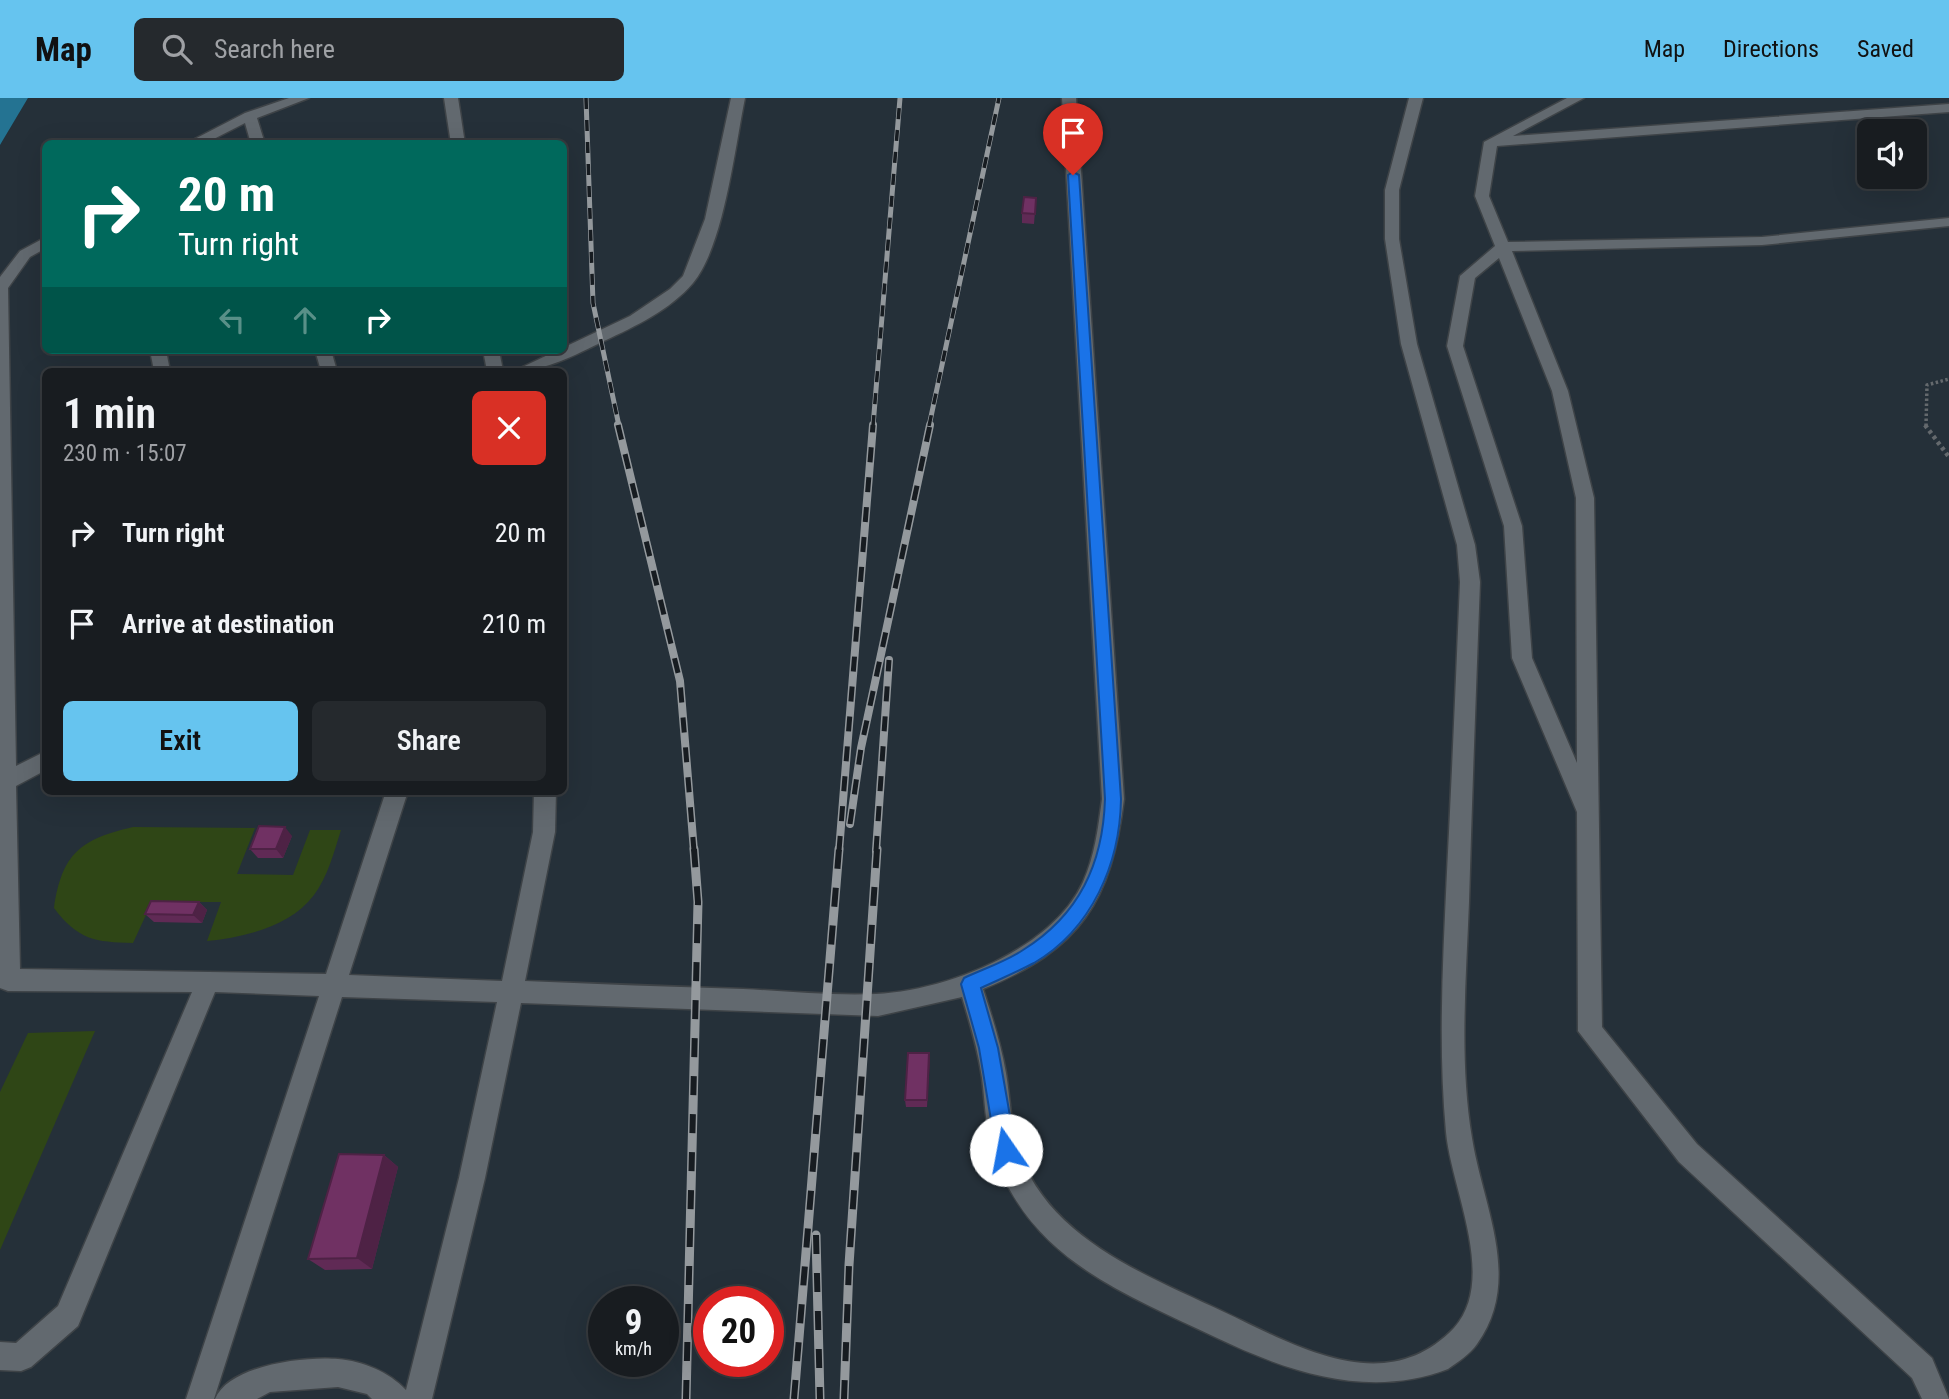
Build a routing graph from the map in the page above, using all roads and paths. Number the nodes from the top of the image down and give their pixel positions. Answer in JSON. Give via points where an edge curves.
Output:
{"nodes":[{"id":1,"x":302,"y":98,"type":"edge"},
{"id":2,"x":451,"y":98,"type":"edge"},
{"id":3,"x":738,"y":98,"type":"edge"},
{"id":4,"x":1069,"y":98,"type":"edge"},
{"id":5,"x":1416,"y":98,"type":"edge"},
{"id":6,"x":1577,"y":98,"type":"edge"},
{"id":7,"x":1931,"y":98,"type":"edge"},
{"id":8,"x":1948,"y":108,"type":"edge"},
{"id":9,"x":250,"y":116,"type":"junction"},
{"id":10,"x":200,"y":140,"type":"edge"},
{"id":11,"x":257,"y":140,"type":"edge"},
{"id":12,"x":457,"y":140,"type":"edge"},
{"id":13,"x":1491,"y":142,"type":"junction"},
{"id":14,"x":1949,"y":222,"type":"edge"},
{"id":15,"x":42,"y":243,"type":"edge"},
{"id":16,"x":1503,"y":247,"type":"junction"},
{"id":17,"x":567,"y":350,"type":"edge"},
{"id":18,"x":558,"y":354,"type":"edge"},
{"id":19,"x":528,"y":368,"type":"edge"},
{"id":20,"x":1949,"y":379,"type":"edge"},
{"id":21,"x":1949,"y":457,"type":"edge"},
{"id":22,"x":42,"y":761,"type":"edge"},
{"id":23,"x":4,"y":783,"type":"junction"},
{"id":24,"x":396,"y":795,"type":"edge"},
{"id":25,"x":545,"y":795,"type":"edge"},
{"id":26,"x":1588,"y":817,"type":"junction"},
{"id":27,"x":208,"y":981,"type":"junction"},
{"id":28,"x":970,"y":984,"type":"junction"},
{"id":29,"x":335,"y":986,"type":"junction"},
{"id":30,"x":4,"y":988,"type":"edge"},
{"id":31,"x":509,"y":993,"type":"junction"},
{"id":32,"x":0,"y":1356,"type":"edge"},
{"id":33,"x":200,"y":1399,"type":"edge"},
{"id":34,"x":229,"y":1399,"type":"edge"},
{"id":35,"x":394,"y":1399,"type":"edge"},
{"id":36,"x":418,"y":1399,"type":"edge"},
{"id":37,"x":1937,"y":1399,"type":"edge"}],
"edges":[{"from":1,"to":9,"type":"street"},
{"from":2,"to":12,"type":"street"},
{"from":3,"to":17,"type":"street","via":[[704,249],[689,278],[651,310]]},
{"from":4,"to":28,"type":"street","via":[[1112,834],[1103,868],[1068,923],[1030,956]]},
{"from":5,"to":28,"type":"street","via":[[1393,180],[1392,239],[1409,344],[1466,545],[1470,582],[1452,1039],[1460,1137],[1487,1265],[1482,1304],[1465,1336],[1419,1373],[1382,1381],[1341,1378],[1108,1271],[1080,1252],[1040,1213],[1006,1150],[989,1048]]},
{"from":6,"to":13,"type":"street"},
{"from":7,"to":8,"type":"street"},
{"from":8,"to":13,"type":"street"},
{"from":9,"to":10,"type":"street"},
{"from":9,"to":11,"type":"street"},
{"from":13,"to":16,"type":"street","via":[[1482,196]]},
{"from":14,"to":16,"type":"street","via":[[1762,241]]},
{"from":15,"to":23,"type":"street","via":[[25,254],[0,288]]},
{"from":16,"to":26,"type":"street","via":[[1560,391],[1586,498]]},
{"from":16,"to":26,"type":"street","via":[[1468,276],[1455,346],[1513,526],[1522,658]]},
{"from":18,"to":19,"type":"street"},
{"from":20,"to":21,"type":"path","via":[[1927,385],[1925,425]]},
{"from":22,"to":23,"type":"street"},
{"from":23,"to":30,"type":"street"},
{"from":24,"to":29,"type":"street"},
{"from":25,"to":31,"type":"street","via":[[544,832]]},
{"from":26,"to":37,"type":"street","via":[[1590,1031],[1688,1153],[1922,1368]]},
{"from":27,"to":29,"type":"street"},
{"from":27,"to":30,"type":"street"},
{"from":27,"to":32,"type":"street","via":[[68,1316],[21,1357]]},
{"from":28,"to":31,"type":"street","via":[[878,1005]]},
{"from":29,"to":31,"type":"street"},
{"from":29,"to":33,"type":"street"},
{"from":31,"to":36,"type":"street"},
{"from":34,"to":35,"type":"street","via":[[267,1378],[338,1373],[374,1382]]}]}
